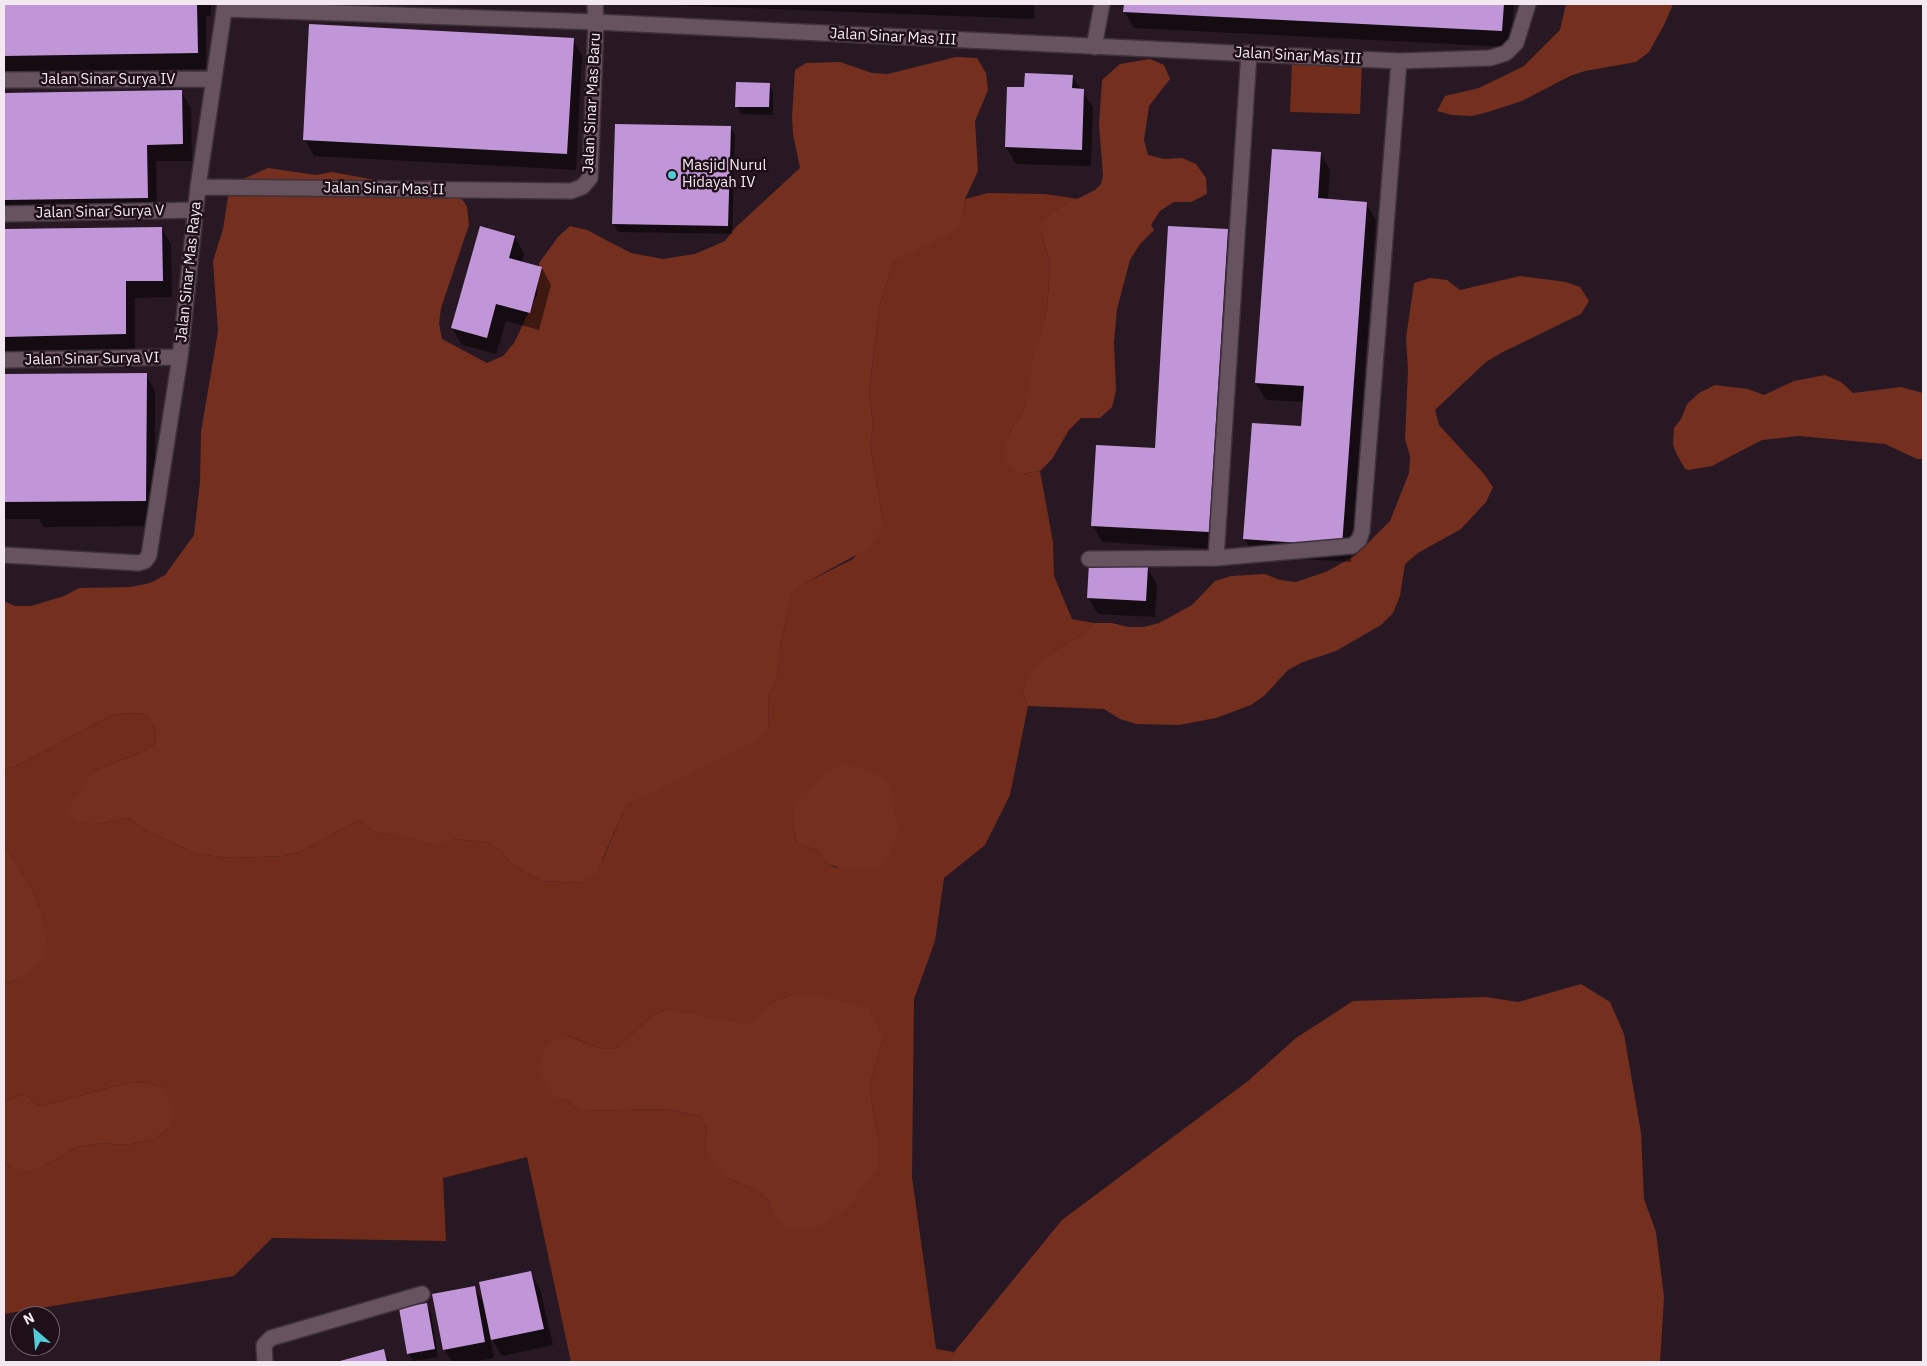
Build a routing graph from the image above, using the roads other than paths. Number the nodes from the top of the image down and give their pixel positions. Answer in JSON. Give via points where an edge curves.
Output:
{"nodes":[{"id":1,"x":595,"y":4,"type":"edge"},
{"id":2,"x":1102,"y":4,"type":"edge"},
{"id":3,"x":1528,"y":4,"type":"edge"},
{"id":4,"x":224,"y":6,"type":"edge"},
{"id":5,"x":596,"y":22,"type":"junction"},
{"id":6,"x":1094,"y":47,"type":"junction"},
{"id":7,"x":1250,"y":53,"type":"junction"},
{"id":8,"x":1399,"y":61,"type":"junction"},
{"id":9,"x":212,"y":79,"type":"junction"},
{"id":10,"x":4,"y":80,"type":"edge"},
{"id":11,"x":198,"y":187,"type":"junction"},
{"id":12,"x":571,"y":191,"type":"joint"},
{"id":13,"x":196,"y":210,"type":"junction"},
{"id":14,"x":4,"y":214,"type":"edge"},
{"id":15,"x":180,"y":357,"type":"junction"},
{"id":16,"x":4,"y":360,"type":"edge"},
{"id":17,"x":4,"y":555,"type":"edge"},
{"id":18,"x":1216,"y":558,"type":"junction"},
{"id":19,"x":1089,"y":559,"type":"dead end"},
{"id":20,"x":422,"y":1294,"type":"dead end"},
{"id":21,"x":265,"y":1362,"type":"edge"}],
"edges":[{"from":1,"to":5,"type":"street","name":"Jalan Sinar Mas Baru"},
{"from":2,"to":6,"type":"street"},
{"from":3,"to":8,"type":"street","name":"Jalan Sinar Mas III","via":[[1516,44],[1506,53],[1490,58]]},
{"from":4,"to":5,"type":"street","name":"Jalan Sinar Mas III"},
{"from":4,"to":9,"type":"street","name":"Jalan Sinar Mas Raya"},
{"from":5,"to":6,"type":"street","name":"Jalan Sinar Mas III"},
{"from":5,"to":12,"type":"street","name":"Jalan Sinar Mas Baru","via":[[590,178],[582,187]]},
{"from":6,"to":7,"type":"street","name":"Jalan Sinar Mas III"},
{"from":7,"to":8,"type":"street","name":"Jalan Sinar Mas III"},
{"from":7,"to":18,"type":"street"},
{"from":8,"to":18,"type":"street","via":[[1359,540],[1352,546]]},
{"from":9,"to":10,"type":"street","name":"Jalan Sinar Surya IV"},
{"from":9,"to":11,"type":"street","name":"Jalan Sinar Mas Raya"},
{"from":11,"to":12,"type":"street","name":"Jalan Sinar Mas II"},
{"from":11,"to":13,"type":"street","name":"Jalan Sinar Mas Raya"},
{"from":13,"to":14,"type":"street","name":"Jalan Sinar Surya V"},
{"from":13,"to":15,"type":"street","name":"Jalan Sinar Mas Raya"},
{"from":15,"to":16,"type":"street","name":"Jalan Sinar Surya VI"},
{"from":15,"to":17,"type":"street","name":"Jalan Sinar Mas Raya","via":[[149,555],[145,561]]},
{"from":18,"to":19,"type":"street"},
{"from":20,"to":21,"type":"street","via":[[271,1338],[264,1345]]}]}
